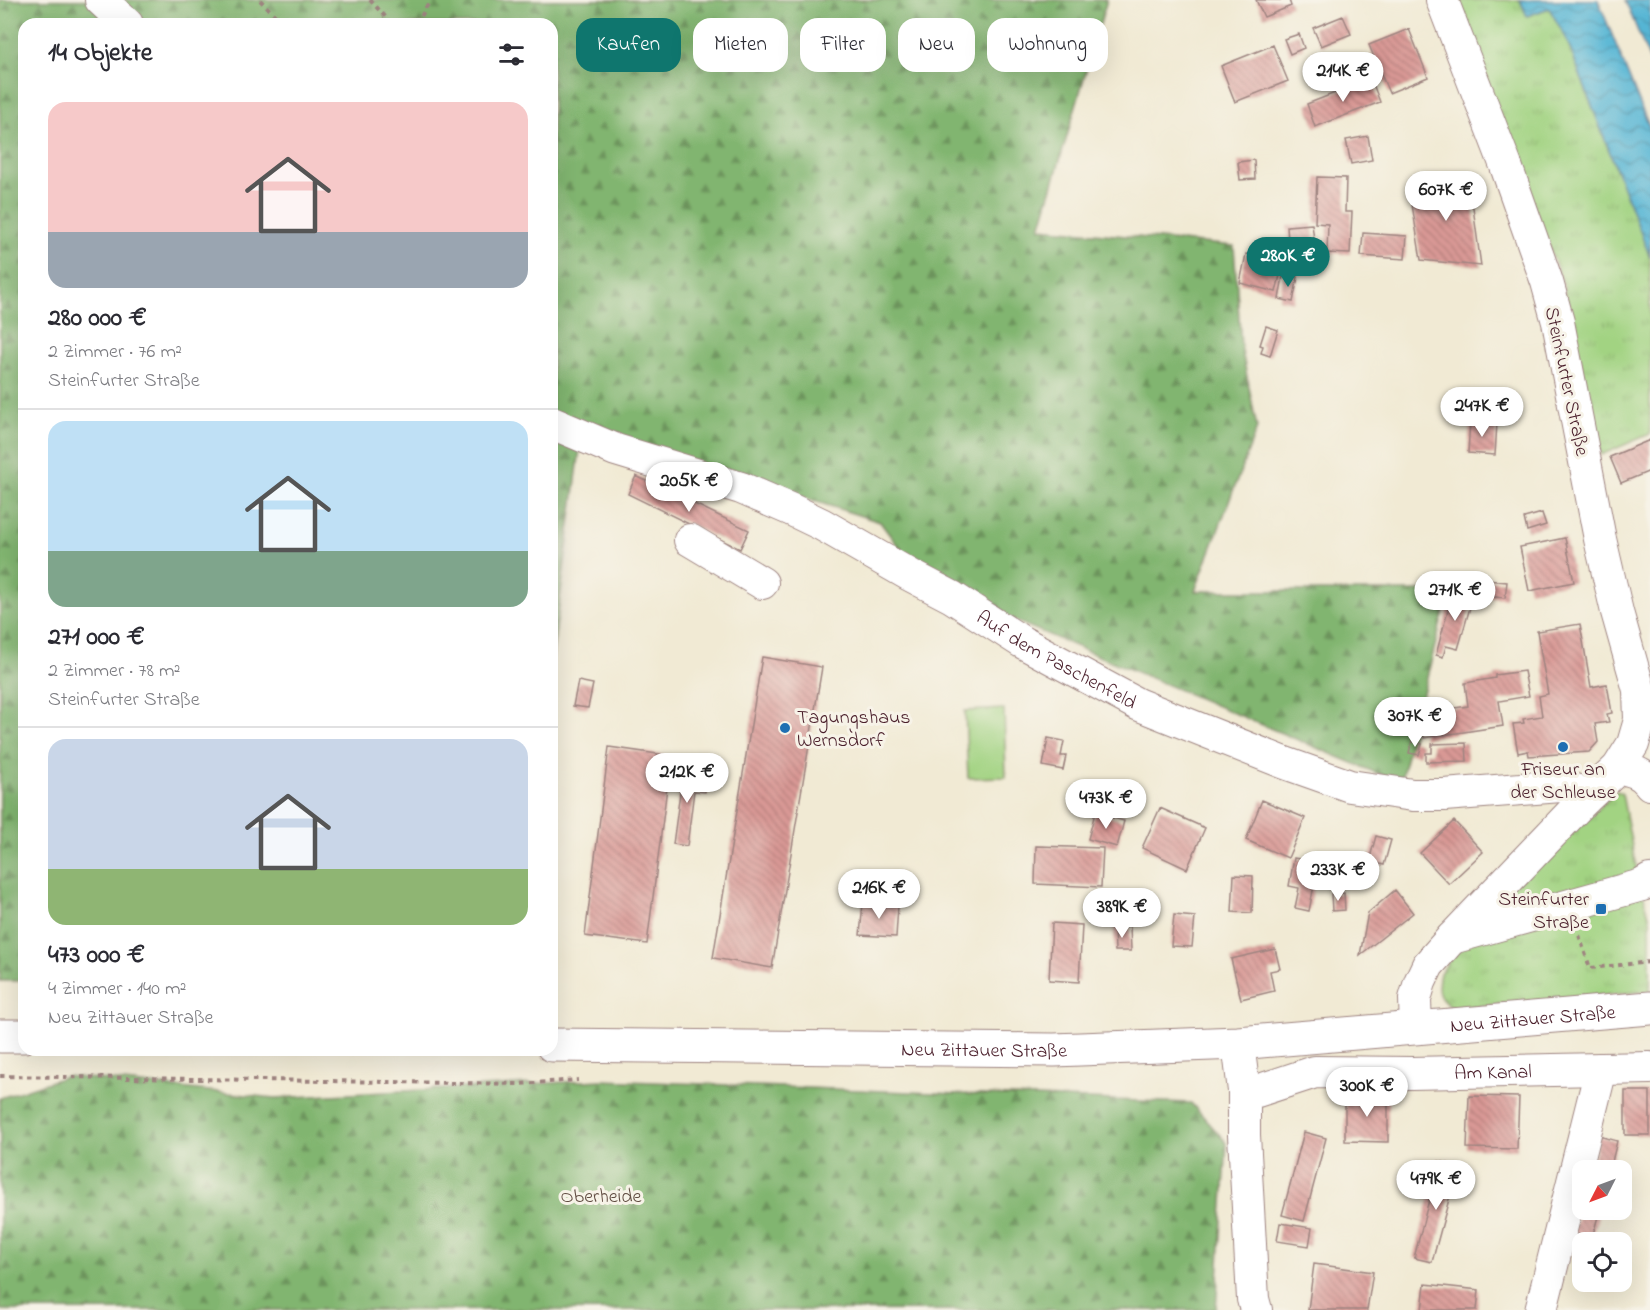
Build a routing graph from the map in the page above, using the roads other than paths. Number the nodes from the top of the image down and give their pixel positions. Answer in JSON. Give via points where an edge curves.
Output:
{"nodes":[{"id":1,"x":101,"y":0,"type":"edge"},
{"id":2,"x":1442,"y":0,"type":"edge"},
{"id":3,"x":120,"y":18,"type":"edge"},
{"id":4,"x":558,"y":426,"type":"edge"},
{"id":5,"x":690,"y":540,"type":"dead end"},
{"id":6,"x":762,"y":583,"type":"dead end"},
{"id":7,"x":1645,"y":689,"type":"edge"},
{"id":8,"x":1618,"y":768,"type":"junction"},
{"id":9,"x":1650,"y":784,"type":"edge"},
{"id":10,"x":1585,"y":799,"type":"junction"},
{"id":11,"x":1650,"y":880,"type":"edge"},
{"id":12,"x":1451,"y":939,"type":"junction"},
{"id":13,"x":1650,"y":1008,"type":"edge"},
{"id":14,"x":1416,"y":1028,"type":"junction"},
{"id":15,"x":0,"y":1036,"type":"edge"},
{"id":16,"x":18,"y":1036,"type":"edge"},
{"id":17,"x":1238,"y":1042,"type":"junction"},
{"id":18,"x":558,"y":1045,"type":"edge"},
{"id":19,"x":1650,"y":1068,"type":"edge"},
{"id":20,"x":1601,"y":1069,"type":"junction"},
{"id":21,"x":1244,"y":1090,"type":"junction"},
{"id":22,"x":1256,"y":1310,"type":"edge"},
{"id":23,"x":1541,"y":1310,"type":"edge"}],
"edges":[{"from":1,"to":3,"type":"street"},
{"from":2,"to":7,"type":"street","name":"Steinfurter Straße","via":[[1547,282],[1617,612]]},
{"from":4,"to":10,"type":"street","name":"Auf dem Paschenfeld","via":[[616,450],[741,488],[792,510],[1137,704],[1285,763],[1350,786],[1413,795],[1561,786],[1575,790]]},
{"from":5,"to":6,"type":"street"},
{"from":7,"to":8,"type":"street","name":"Steinfurter Straße","via":[[1633,744]]},
{"from":8,"to":9,"type":"street","via":[[1645,776]]},
{"from":8,"to":10,"type":"street"},
{"from":10,"to":12,"type":"street"},
{"from":11,"to":12,"type":"street"},
{"from":12,"to":14,"type":"street","via":[[1428,965],[1420,982],[1415,999]]},
{"from":13,"to":14,"type":"main road","name":"Neu Zittauer Straße"},
{"from":14,"to":17,"type":"main road","name":"Neu Zittauer Straße"},
{"from":15,"to":16,"type":"main road"},
{"from":17,"to":18,"type":"main road","name":"Neu Zittauer Straße","via":[[1054,1050]]},
{"from":17,"to":21,"type":"street"},
{"from":19,"to":20,"type":"street","name":"Am Kanal"},
{"from":20,"to":21,"type":"street","name":"Am Kanal","via":[[1315,1072],[1257,1090]]},
{"from":20,"to":23,"type":"street"},
{"from":21,"to":22,"type":"street"}]}
